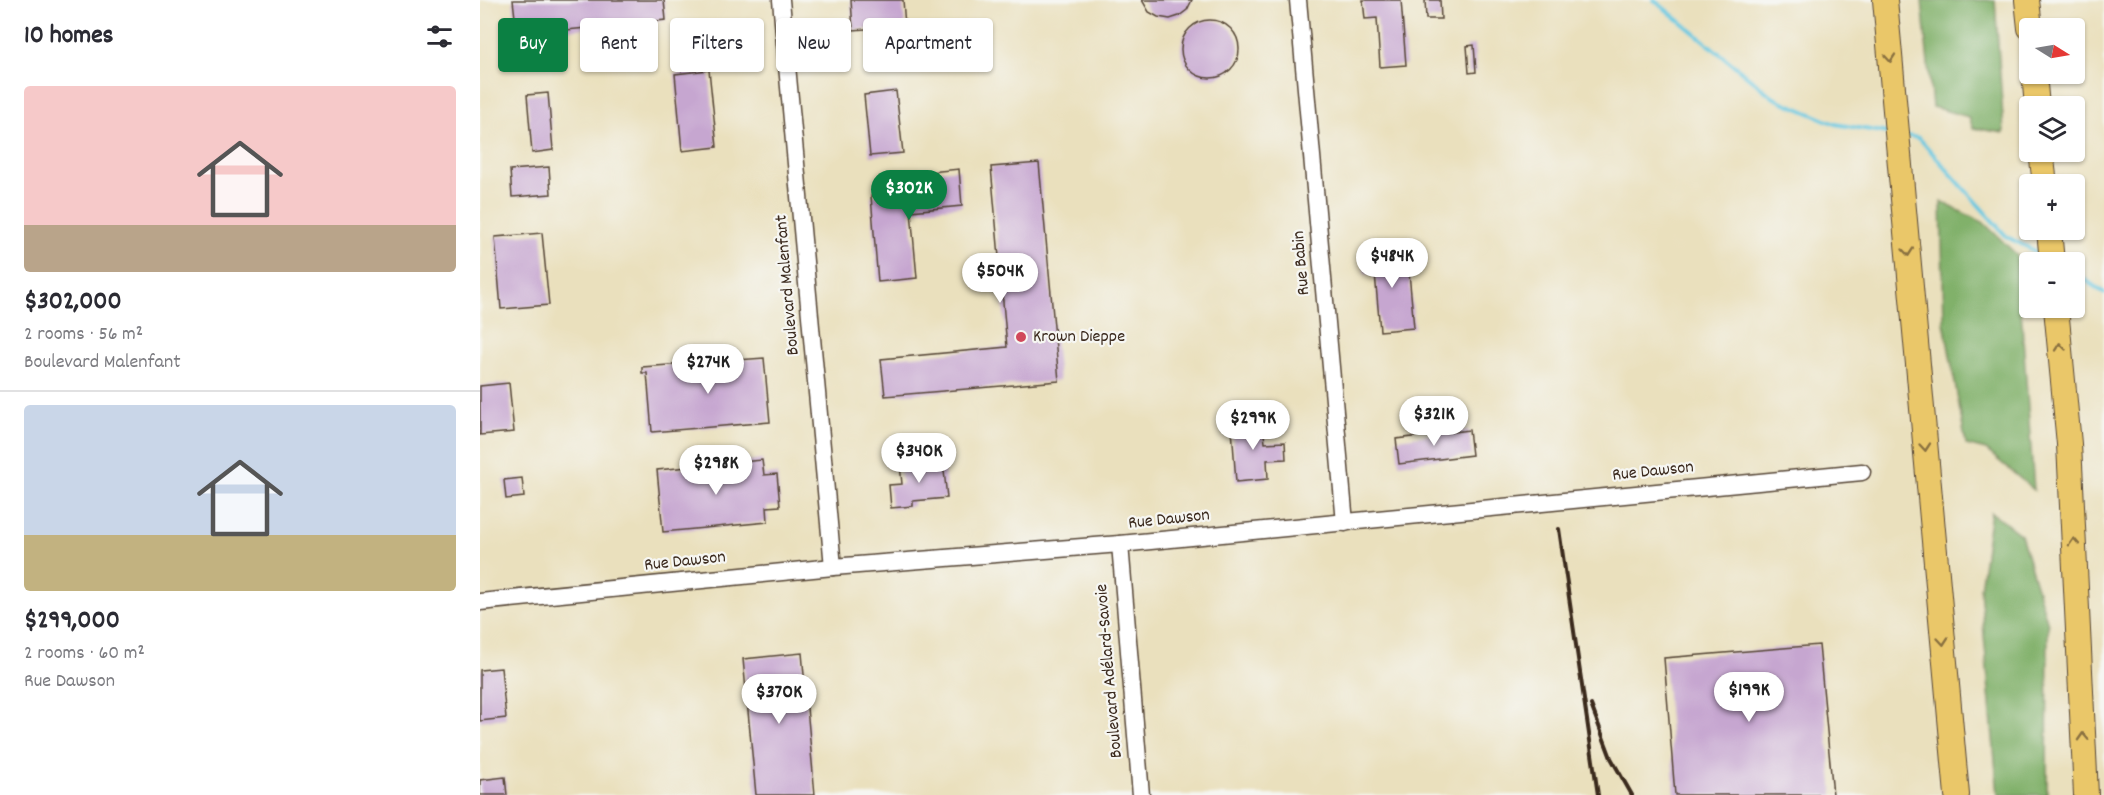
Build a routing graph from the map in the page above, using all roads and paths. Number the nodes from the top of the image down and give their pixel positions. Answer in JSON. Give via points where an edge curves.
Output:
{"nodes":[{"id":1,"x":781,"y":0,"type":"edge"},
{"id":2,"x":1298,"y":0,"type":"edge"},
{"id":3,"x":1885,"y":0,"type":"edge"},
{"id":4,"x":2027,"y":0,"type":"edge"},
{"id":5,"x":2029,"y":18,"type":"edge"},
{"id":6,"x":2057,"y":318,"type":"edge"},
{"id":7,"x":1862,"y":472,"type":"dead end"},
{"id":8,"x":1345,"y":523,"type":"junction"},
{"id":9,"x":1119,"y":544,"type":"junction"},
{"id":10,"x":833,"y":567,"type":"junction"},
{"id":11,"x":480,"y":602,"type":"edge"},
{"id":12,"x":1141,"y":795,"type":"edge"},
{"id":13,"x":1957,"y":795,"type":"edge"},
{"id":14,"x":2086,"y":795,"type":"edge"}],
"edges":[{"from":1,"to":10,"type":"street","name":"Boulevard Malenfant"},
{"from":2,"to":8,"type":"street","name":"Rue Babin"},
{"from":3,"to":13,"type":"highway","one_way":true},
{"from":4,"to":5,"type":"highway"},
{"from":14,"to":6,"type":"highway","one_way":true,"via":[[2069,444]]},
{"from":7,"to":8,"type":"street","name":"Rue Dawson"},
{"from":8,"to":9,"type":"street","name":"Rue Dawson"},
{"from":9,"to":10,"type":"street","name":"Rue Dawson"},
{"from":9,"to":12,"type":"street","name":"Boulevard Adélard-Savoie"},
{"from":10,"to":11,"type":"street","name":"Rue Dawson"}]}
